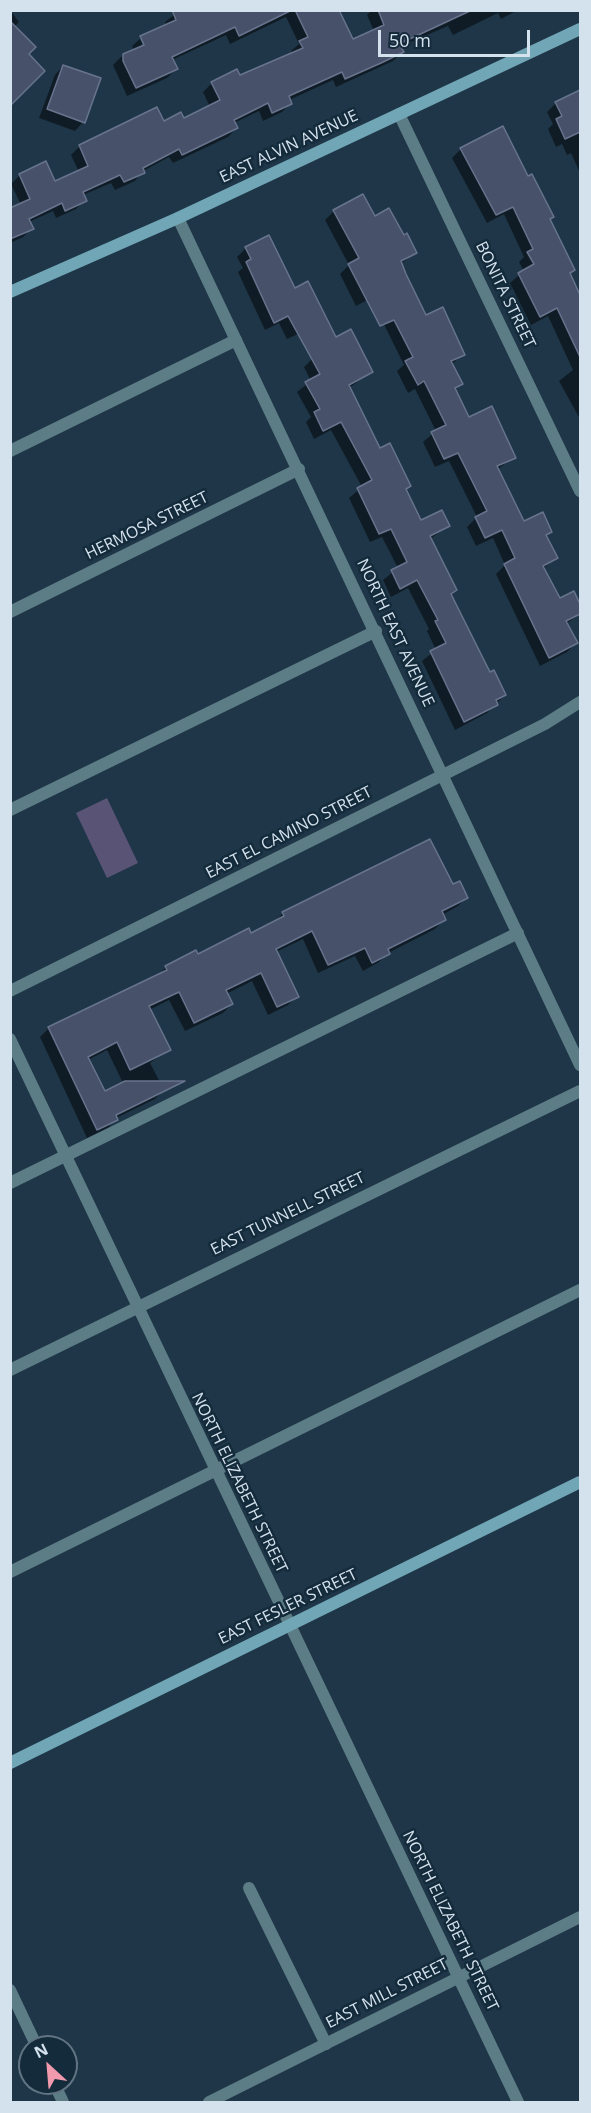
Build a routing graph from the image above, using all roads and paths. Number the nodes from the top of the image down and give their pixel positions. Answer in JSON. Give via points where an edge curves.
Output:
{"nodes":[{"id":1,"x":580,"y":29,"type":"edge"},
{"id":2,"x":399,"y":114,"type":"junction"},
{"id":3,"x":178,"y":218,"type":"junction"},
{"id":4,"x":10,"y":292,"type":"edge"},
{"id":5,"x":236,"y":340,"type":"junction"},
{"id":6,"x":10,"y":451,"type":"edge"},
{"id":7,"x":299,"y":469,"type":"junction"},
{"id":8,"x":580,"y":491,"type":"edge"},
{"id":9,"x":10,"y":612,"type":"edge"},
{"id":10,"x":376,"y":631,"type":"junction"},
{"id":11,"x":580,"y":702,"type":"edge"},
{"id":12,"x":444,"y":774,"type":"junction"},
{"id":13,"x":10,"y":810,"type":"edge"},
{"id":14,"x":519,"y":933,"type":"junction"},
{"id":15,"x":10,"y":991,"type":"edge"},
{"id":16,"x":10,"y":1039,"type":"edge"},
{"id":17,"x":580,"y":1065,"type":"edge"},
{"id":18,"x":580,"y":1091,"type":"edge"},
{"id":19,"x":66,"y":1156,"type":"junction"},
{"id":20,"x":10,"y":1183,"type":"edge"},
{"id":21,"x":580,"y":1290,"type":"edge"},
{"id":22,"x":136,"y":1306,"type":"junction"},
{"id":23,"x":10,"y":1370,"type":"edge"},
{"id":24,"x":214,"y":1469,"type":"junction"},
{"id":25,"x":580,"y":1482,"type":"edge"},
{"id":26,"x":10,"y":1572,"type":"edge"},
{"id":27,"x":289,"y":1625,"type":"junction"},
{"id":28,"x":10,"y":1763,"type":"edge"},
{"id":29,"x":249,"y":1888,"type":"dead end"},
{"id":30,"x":580,"y":1917,"type":"edge"},
{"id":31,"x":459,"y":1976,"type":"junction"},
{"id":32,"x":10,"y":1990,"type":"edge"},
{"id":33,"x":31,"y":2035,"type":"edge"},
{"id":34,"x":326,"y":2044,"type":"junction"},
{"id":35,"x":210,"y":2103,"type":"edge"},
{"id":36,"x":518,"y":2103,"type":"edge"}],
"edges":[{"from":1,"to":2,"type":"street","name":"EAST ALVIN AVENUE"},
{"from":2,"to":3,"type":"street","name":"EAST ALVIN AVENUE"},
{"from":2,"to":8,"type":"street","name":"BONITA STREET"},
{"from":3,"to":4,"type":"street","name":"EAST ALVIN AVENUE"},
{"from":3,"to":5,"type":"street","name":"NORTH EAST AVENUE"},
{"from":5,"to":6,"type":"street"},
{"from":5,"to":7,"type":"street","name":"NORTH EAST AVENUE"},
{"from":7,"to":9,"type":"street","name":"HERMOSA STREET"},
{"from":7,"to":10,"type":"street","name":"NORTH EAST AVENUE"},
{"from":10,"to":12,"type":"street","name":"NORTH EAST AVENUE"},
{"from":10,"to":13,"type":"street"},
{"from":11,"to":12,"type":"street","name":"EAST EL CAMINO STREET","via":[[545,724]]},
{"from":12,"to":14,"type":"street","name":"NORTH EAST AVENUE"},
{"from":12,"to":15,"type":"street","name":"EAST EL CAMINO STREET"},
{"from":14,"to":17,"type":"street","name":"NORTH EAST AVENUE"},
{"from":14,"to":19,"type":"street"},
{"from":16,"to":19,"type":"street","name":"NORTH ELIZABETH STREET"},
{"from":18,"to":22,"type":"street","name":"EAST TUNNELL STREET"},
{"from":19,"to":20,"type":"street"},
{"from":19,"to":22,"type":"street","name":"NORTH ELIZABETH STREET"},
{"from":21,"to":24,"type":"street"},
{"from":22,"to":23,"type":"street","name":"EAST TUNNELL STREET"},
{"from":22,"to":24,"type":"street","name":"NORTH ELIZABETH STREET"},
{"from":24,"to":26,"type":"street"},
{"from":24,"to":27,"type":"street","name":"NORTH ELIZABETH STREET"},
{"from":25,"to":27,"type":"street","name":"EAST FESLER STREET"},
{"from":27,"to":28,"type":"street","name":"EAST FESLER STREET"},
{"from":27,"to":31,"type":"street","name":"NORTH ELIZABETH STREET"},
{"from":29,"to":34,"type":"street"},
{"from":30,"to":31,"type":"street","name":"EAST MILL STREET"},
{"from":31,"to":34,"type":"street","name":"EAST MILL STREET"},
{"from":31,"to":36,"type":"street","name":"NORTH ELIZABETH STREET"},
{"from":32,"to":33,"type":"street"},
{"from":34,"to":35,"type":"street","name":"EAST MILL STREET"}]}
